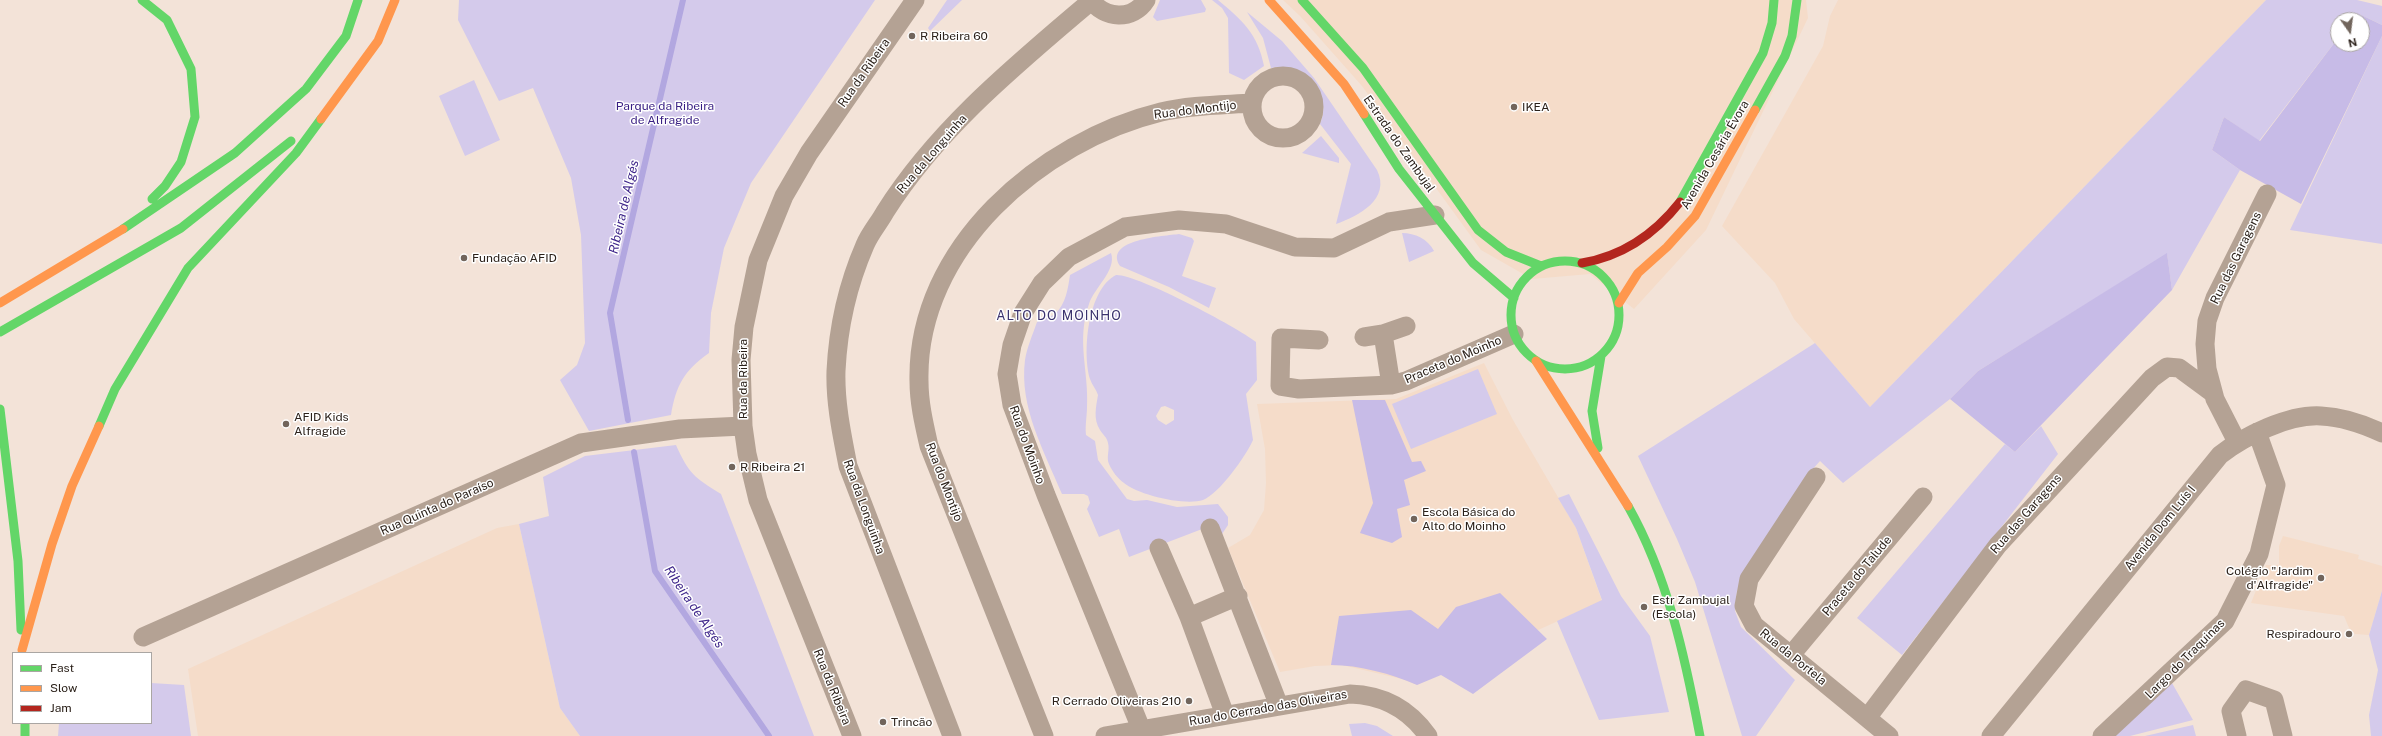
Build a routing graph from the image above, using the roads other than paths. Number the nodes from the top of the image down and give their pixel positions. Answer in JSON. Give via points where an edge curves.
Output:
{"nodes":[{"id":1,"x":142,"y":0,"type":"edge"},
{"id":2,"x":358,"y":0,"type":"edge"},
{"id":3,"x":368,"y":0,"type":"edge"},
{"id":4,"x":395,"y":0,"type":"edge"},
{"id":5,"x":915,"y":0,"type":"edge"},
{"id":6,"x":1146,"y":0,"type":"edge"},
{"id":7,"x":1269,"y":0,"type":"edge"},
{"id":8,"x":1302,"y":0,"type":"edge"},
{"id":9,"x":1774,"y":0,"type":"edge"},
{"id":10,"x":1797,"y":0,"type":"edge"},
{"id":11,"x":1091,"y":1,"type":"edge"},
{"id":12,"x":346,"y":36,"type":"junction"},
{"id":13,"x":1252,"y":103,"type":"dead end"},
{"id":14,"x":321,"y":118,"type":"junction"},
{"id":15,"x":2267,"y":194,"type":"dead end"},
{"id":16,"x":1435,"y":215,"type":"junction"},
{"id":17,"x":118,"y":232,"type":"junction"},
{"id":18,"x":1582,"y":263,"type":"junction"},
{"id":19,"x":1541,"y":266,"type":"junction"},
{"id":20,"x":1514,"y":298,"type":"junction"},
{"id":21,"x":0,"y":303,"type":"edge"},
{"id":22,"x":1619,"y":303,"type":"junction"},
{"id":23,"x":1406,"y":326,"type":"dead end"},
{"id":24,"x":0,"y":332,"type":"edge"},
{"id":25,"x":1384,"y":334,"type":"junction"},
{"id":26,"x":1514,"y":334,"type":"junction"},
{"id":27,"x":1364,"y":337,"type":"dead end"},
{"id":28,"x":1319,"y":340,"type":"dead end"},
{"id":29,"x":1601,"y":356,"type":"junction"},
{"id":30,"x":1536,"y":361,"type":"junction"},
{"id":31,"x":1391,"y":385,"type":"junction"},
{"id":32,"x":2213,"y":393,"type":"junction"},
{"id":33,"x":0,"y":409,"type":"edge"},
{"id":34,"x":743,"y":426,"type":"junction"},
{"id":35,"x":2256,"y":432,"type":"junction"},
{"id":36,"x":2382,"y":432,"type":"edge"},
{"id":37,"x":2237,"y":442,"type":"junction"},
{"id":38,"x":1603,"y":464,"type":"junction"},
{"id":39,"x":1816,"y":477,"type":"dead end"},
{"id":40,"x":1923,"y":497,"type":"dead end"},
{"id":41,"x":1210,"y":528,"type":"dead end"},
{"id":42,"x":1159,"y":548,"type":"dead end"},
{"id":43,"x":1238,"y":596,"type":"junction"},
{"id":44,"x":1189,"y":617,"type":"junction"},
{"id":45,"x":143,"y":637,"type":"dead end"},
{"id":46,"x":22,"y":651,"type":"edge"},
{"id":47,"x":1791,"y":655,"type":"junction"},
{"id":48,"x":1279,"y":706,"type":"junction"},
{"id":49,"x":1225,"y":715,"type":"junction"},
{"id":50,"x":1867,"y":718,"type":"junction"},
{"id":51,"x":25,"y":724,"type":"edge"},
{"id":52,"x":1143,"y":733,"type":"edge"},
{"id":53,"x":26,"y":736,"type":"edge"},
{"id":54,"x":852,"y":736,"type":"edge"},
{"id":55,"x":952,"y":736,"type":"edge"},
{"id":56,"x":1044,"y":736,"type":"edge"},
{"id":57,"x":1105,"y":736,"type":"edge"},
{"id":58,"x":1428,"y":736,"type":"edge"},
{"id":59,"x":1700,"y":736,"type":"edge"},
{"id":60,"x":1889,"y":736,"type":"edge"},
{"id":61,"x":1991,"y":736,"type":"edge"},
{"id":62,"x":2102,"y":736,"type":"edge"},
{"id":63,"x":2237,"y":736,"type":"edge"},
{"id":64,"x":2283,"y":736,"type":"edge"}],
"edges":[{"from":1,"to":17,"type":"main road","via":[[167,20],[191,69],[195,117],[181,162],[169,180]]},
{"from":2,"to":12,"type":"main road"},
{"from":3,"to":12,"type":"main road"},
{"from":4,"to":14,"type":"main road","via":[[378,41]]},
{"from":5,"to":34,"type":"street","name":"Rua da Ribeira","via":[[809,153],[784,196],[758,260],[744,327],[741,360]]},
{"from":6,"to":11,"type":"street","via":[[1136,10],[1117,16],[1107,14]]},
{"from":7,"to":16,"type":"main road","name":"Estrada do Zambujal","via":[[1344,84],[1399,169]]},
{"from":8,"to":19,"type":"main road","name":"Estrada do Zambujal","via":[[1363,68],[1478,230],[1506,252]]},
{"from":9,"to":18,"type":"main road","name":"Avenida Cesária Évora","via":[[1766,46],[1689,187],[1670,215],[1622,253]]},
{"from":10,"to":22,"type":"main road","name":"Avenida Cesária Évora","via":[[1792,36],[1785,56],[1703,204],[1684,229],[1638,273]]},
{"from":11,"to":55,"type":"street","name":"Rua da Longuinha","via":[[976,103],[903,185],[865,244],[850,286],[841,329],[836,372],[840,427],[848,466]]},
{"from":12,"to":17,"type":"main road","via":[[306,89],[235,153]]},
{"from":13,"to":56,"type":"street","name":"Rua do Montijo","via":[[1163,111],[1132,120],[1074,145],[1016,186],[985,216],[949,266],[936,292],[922,346],[919,380],[921,411],[928,446]]},
{"from":14,"to":24,"type":"main road","via":[[181,228],[55,298]]},
{"from":14,"to":46,"type":"main road","via":[[296,153],[188,268],[115,389],[72,486],[52,544]]},
{"from":15,"to":32,"type":"street","name":"Rua das Garagens","via":[[2215,298],[2207,321],[2207,369]]},
{"from":16,"to":20,"type":"main road","name":"Estrada do Zambujal","via":[[1473,262]]},
{"from":16,"to":52,"type":"street","name":"Rua do Moinho","via":[[1388,222],[1334,248],[1295,247],[1226,224],[1179,220],[1125,227],[1069,257],[1042,283],[1023,313],[1012,345],[1007,374],[1012,405]]},
{"from":17,"to":21,"type":"main road"},
{"from":18,"to":19,"type":"main road","via":[[1554,262]]},
{"from":18,"to":22,"type":"main road","via":[[1606,278]]},
{"from":19,"to":20,"type":"main road","via":[[1529,274]]},
{"from":20,"to":26,"type":"main road","via":[[1511,322]]},
{"from":22,"to":29,"type":"main road","via":[[1619,326],[1609,348]]},
{"from":23,"to":25,"type":"street"},
{"from":25,"to":27,"type":"street"},
{"from":25,"to":31,"type":"street","name":"Praceta do Moinho"},
{"from":26,"to":30,"type":"main road","via":[[1523,349]]},
{"from":26,"to":31,"type":"street","name":"Praceta do Moinho","via":[[1406,381]]},
{"from":28,"to":31,"type":"street","name":"Praceta do Moinho","via":[[1281,338],[1280,386],[1300,389]]},
{"from":29,"to":30,"type":"main road","via":[[1586,365],[1569,369],[1552,368]]},
{"from":29,"to":38,"type":"main road","via":[[1592,393],[1590,416]]},
{"from":30,"to":38,"type":"main road"},
{"from":32,"to":37,"type":"street","name":"Rua das Garagens"},
{"from":32,"to":50,"type":"street","name":"Rua das Garagens","via":[[2178,368],[2167,367],[2152,378],[1998,545]]},
{"from":33,"to":46,"type":"main road","via":[[18,561]]},
{"from":34,"to":45,"type":"street","name":"Rua Quinta do Paraíso","via":[[680,429],[581,443]]},
{"from":34,"to":54,"type":"street","name":"Rua da Ribeira","via":[[758,500]]},
{"from":35,"to":36,"type":"street","name":"Avenida Dom Luís I","via":[[2287,421],[2320,415],[2362,423]]},
{"from":35,"to":37,"type":"street","name":"Avenida Dom Luís I"},
{"from":35,"to":62,"type":"street","name":"Largo do Traquinas","via":[[2276,485],[2258,554],[2225,621]]},
{"from":37,"to":61,"type":"street","name":"Avenida Dom Luís I","via":[[2220,455]]},
{"from":38,"to":59,"type":"main road","via":[[1632,513],[1654,561],[1673,613],[1689,676]]},
{"from":39,"to":47,"type":"street","name":"Rua da Portela","via":[[1749,579],[1744,606],[1754,625]]},
{"from":40,"to":47,"type":"street","name":"Praceta do Talude"},
{"from":41,"to":43,"type":"street"},
{"from":42,"to":44,"type":"street"},
{"from":43,"to":44,"type":"street"},
{"from":43,"to":48,"type":"street"},
{"from":44,"to":49,"type":"street"},
{"from":47,"to":50,"type":"street","name":"Rua da Portela"},
{"from":48,"to":49,"type":"street","name":"Rua do Cerrado das Oliveiras"},
{"from":48,"to":58,"type":"street","name":"Rua do Cerrado das Oliveiras","via":[[1363,694],[1397,706],[1420,724]]},
{"from":49,"to":52,"type":"street","name":"Rua do Cerrado das Oliveiras"},
{"from":50,"to":60,"type":"street","name":"Rua da Portela"},
{"from":51,"to":53,"type":"main road"},
{"from":52,"to":57,"type":"street","name":"Rua do Cerrado das Oliveiras"},
{"from":63,"to":64,"type":"street","via":[[2231,711],[2246,690],[2274,700]]}]}
